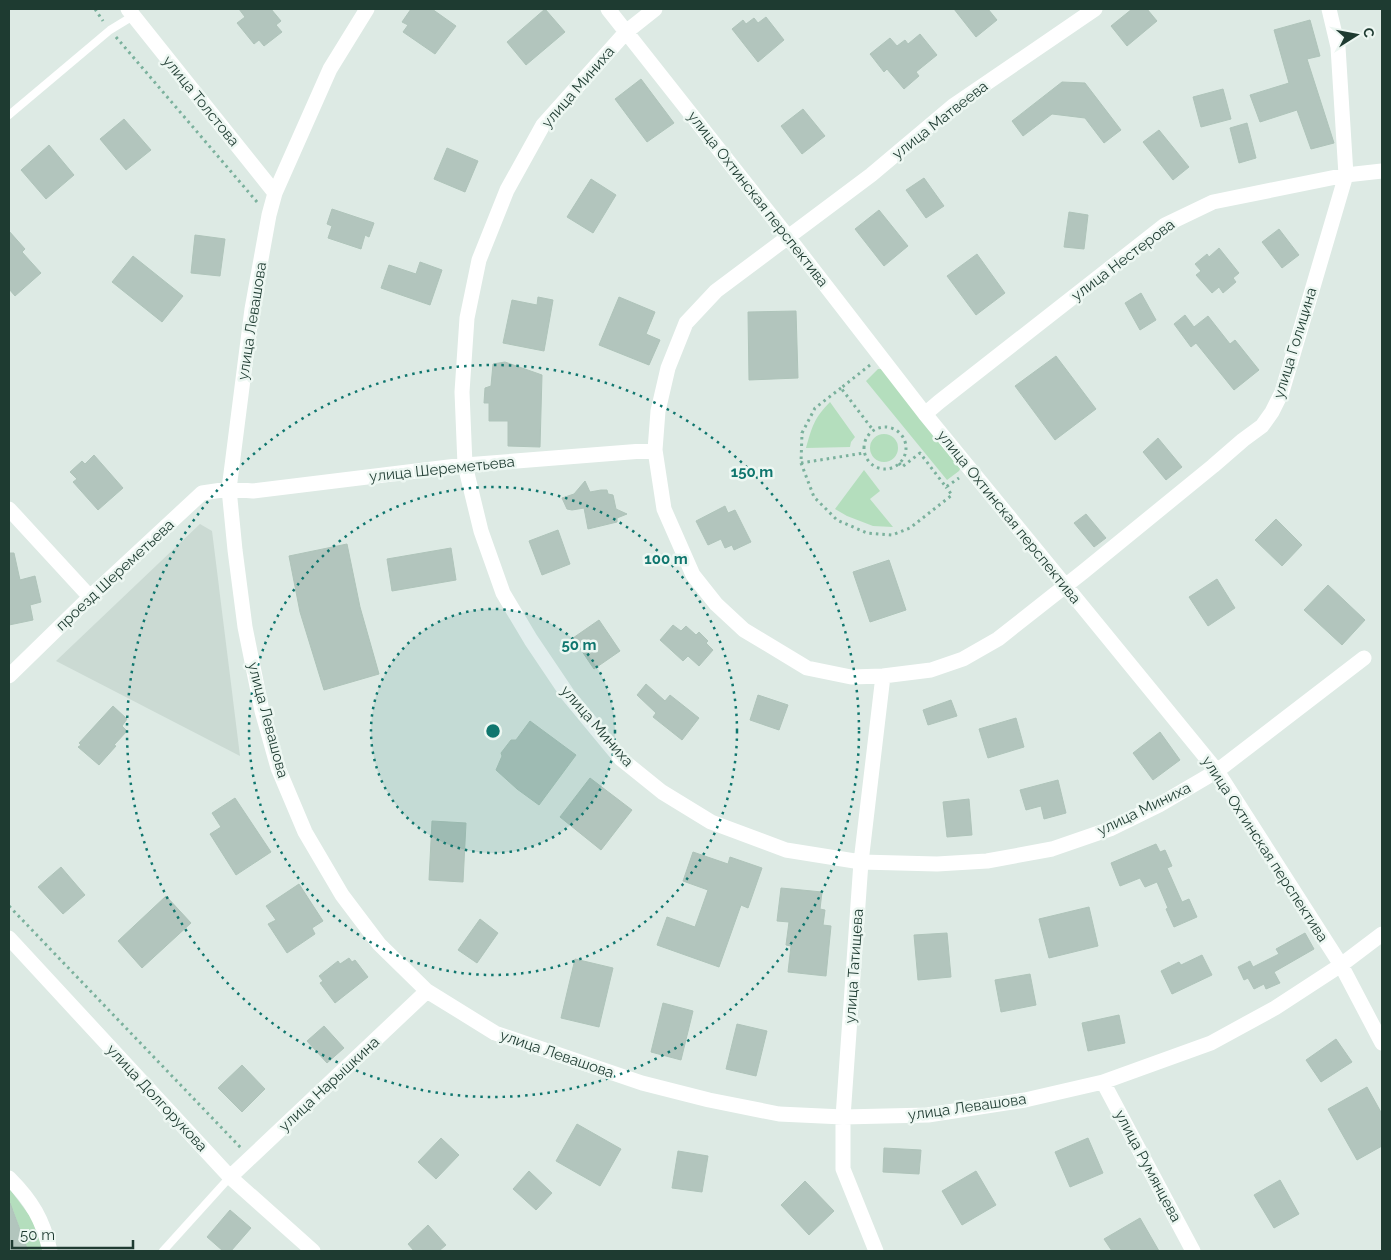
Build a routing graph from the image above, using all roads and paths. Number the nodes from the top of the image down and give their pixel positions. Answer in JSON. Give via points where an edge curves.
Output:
{"nodes":[{"id":1,"x":95,"y":9,"type":"edge"},
{"id":2,"x":367,"y":9,"type":"edge"},
{"id":3,"x":608,"y":9,"type":"edge"},
{"id":4,"x":655,"y":9,"type":"edge"},
{"id":5,"x":1095,"y":9,"type":"edge"},
{"id":6,"x":1329,"y":9,"type":"edge"},
{"id":7,"x":130,"y":12,"type":"edge"},
{"id":8,"x":110,"y":30,"type":"junction"},
{"id":9,"x":626,"y":32,"type":"junction"},
{"id":10,"x":9,"y":115,"type":"edge"},
{"id":11,"x":1382,"y":171,"type":"edge"},
{"id":12,"x":1346,"y":175,"type":"junction"},
{"id":13,"x":275,"y":193,"type":"junction"},
{"id":14,"x":269,"y":215,"type":"junction"},
{"id":15,"x":788,"y":237,"type":"junction"},
{"id":16,"x":880,"y":356,"type":"junction"},
{"id":17,"x":841,"y":388,"type":"junction"},
{"id":18,"x":925,"y":414,"type":"junction"},
{"id":19,"x":873,"y":430,"type":"junction"},
{"id":20,"x":655,"y":450,"type":"junction"},
{"id":21,"x":864,"y":453,"type":"junction"},
{"id":22,"x":801,"y":463,"type":"junction"},
{"id":23,"x":899,"y":463,"type":"junction"},
{"id":24,"x":465,"y":465,"type":"junction"},
{"id":25,"x":970,"y":470,"type":"junction"},
{"id":26,"x":946,"y":487,"type":"junction"},
{"id":27,"x":229,"y":490,"type":"junction"},
{"id":28,"x":9,"y":509,"type":"edge"},
{"id":29,"x":1065,"y":585,"type":"junction"},
{"id":30,"x":90,"y":597,"type":"junction"},
{"id":31,"x":1364,"y":658,"type":"dead end"},
{"id":32,"x":9,"y":676,"type":"edge"},
{"id":33,"x":882,"y":676,"type":"junction"},
{"id":34,"x":1217,"y":771,"type":"junction"},
{"id":35,"x":861,"y":862,"type":"junction"},
{"id":36,"x":9,"y":906,"type":"edge"},
{"id":37,"x":1382,"y":934,"type":"edge"},
{"id":38,"x":9,"y":938,"type":"edge"},
{"id":39,"x":1341,"y":965,"type":"junction"},
{"id":40,"x":427,"y":992,"type":"junction"},
{"id":41,"x":1382,"y":1044,"type":"edge"},
{"id":42,"x":1103,"y":1082,"type":"junction"},
{"id":43,"x":843,"y":1117,"type":"junction"},
{"id":44,"x":250,"y":1158,"type":"junction"},
{"id":45,"x":230,"y":1177,"type":"junction"},
{"id":46,"x":9,"y":1178,"type":"edge"},
{"id":47,"x":50,"y":1251,"type":"edge"},
{"id":48,"x":163,"y":1251,"type":"edge"},
{"id":49,"x":313,"y":1251,"type":"edge"},
{"id":50,"x":876,"y":1251,"type":"edge"},
{"id":51,"x":1193,"y":1251,"type":"edge"}],
"edges":[{"from":1,"to":8,"type":"path"},
{"from":2,"to":13,"type":"street","name":"улица Левашова","via":[[330,70]]},
{"from":3,"to":9,"type":"street","name":"улица Охтинская перспектива"},
{"from":4,"to":9,"type":"street","name":"улица Миниха"},
{"from":5,"to":15,"type":"street","name":"улица Матвеева","via":[[953,106],[871,175]]},
{"from":6,"to":12,"type":"street","name":"улица Голицина","via":[[1338,47]]},
{"from":7,"to":8,"type":"lane"},
{"from":7,"to":13,"type":"street","name":"улица Толстова"},
{"from":8,"to":10,"type":"lane"},
{"from":8,"to":14,"type":"path"},
{"from":9,"to":15,"type":"street","name":"улица Охтинская перспектива"},
{"from":9,"to":24,"type":"street","name":"улица Миниха","via":[[543,125],[506,190],[479,260],[467,318],[462,392]]},
{"from":11,"to":12,"type":"street","name":"улица Нестерова"},
{"from":12,"to":18,"type":"street","name":"улица Нестерова","via":[[1213,202],[1165,225]]},
{"from":12,"to":29,"type":"street","name":"улица Голицина","via":[[1282,392],[1272,412],[1262,426]]},
{"from":13,"to":14,"type":"street","name":"улица Левашова"},
{"from":14,"to":27,"type":"street","name":"улица Левашова","via":[[252,309]]},
{"from":15,"to":16,"type":"street","name":"улица Охтинская перспектива"},
{"from":15,"to":20,"type":"street","name":"улица Матвеева","via":[[716,291],[686,323],[668,368],[658,411]]},
{"from":16,"to":17,"type":"path"},
{"from":16,"to":18,"type":"street","name":"улица Охтинская перспектива"},
{"from":17,"to":19,"type":"path"},
{"from":17,"to":22,"type":"path","via":[[815,408],[802,433]]},
{"from":18,"to":25,"type":"street","name":"улица Охтинская перспектива"},
{"from":19,"to":21,"type":"path","via":[[867,436]]},
{"from":19,"to":23,"type":"path","via":[[881,426],[890,427],[904,438],[906,447]]},
{"from":20,"to":24,"type":"street","name":"улица Шереметьева"},
{"from":20,"to":33,"type":"street","name":"улица Голицина","via":[[664,509],[693,575],[716,604],[744,630],[807,668],[851,677]]},
{"from":21,"to":22,"type":"path"},
{"from":21,"to":23,"type":"path","via":[[875,467],[892,468]]},
{"from":22,"to":26,"type":"path","via":[[814,496],[838,520],[867,533],[892,535],[910,528],[952,495]]},
{"from":23,"to":26,"type":"path","via":[[902,468],[920,454]]},
{"from":24,"to":27,"type":"street","name":"улица Шереметьева","via":[[253,491]]},
{"from":24,"to":35,"type":"street","name":"улица Миниха","via":[[481,531],[503,593],[568,695],[621,759],[662,792],[711,822],[786,850]]},
{"from":25,"to":26,"type":"path"},
{"from":25,"to":29,"type":"street","name":"улица Охтинская перспектива"},
{"from":27,"to":30,"type":"street","name":"проезд Шереметьева","via":[[202,493]]},
{"from":27,"to":40,"type":"street","name":"улица Левашова","via":[[245,627],[262,711],[278,768],[305,832],[342,895],[380,944]]},
{"from":28,"to":30,"type":"street"},
{"from":29,"to":33,"type":"street","name":"улица Голицина","via":[[998,639],[963,659],[931,670]]},
{"from":29,"to":34,"type":"street","name":"улица Охтинская перспектива"},
{"from":30,"to":32,"type":"street","name":"проезд Шереметьева"},
{"from":31,"to":34,"type":"street","name":"улица Миниха"},
{"from":33,"to":35,"type":"street","name":"улица Татищева"},
{"from":34,"to":35,"type":"street","name":"улица Миниха","via":[[1110,829],[1052,849],[987,861],[945,864]]},
{"from":34,"to":39,"type":"street","name":"улица Охтинская перспектива"},
{"from":35,"to":43,"type":"street","name":"улица Татищева"},
{"from":36,"to":44,"type":"path"},
{"from":37,"to":39,"type":"street","name":"улица Левашова"},
{"from":38,"to":45,"type":"street","name":"улица Долгорукова"},
{"from":39,"to":41,"type":"street","name":"улица Охтинская перспектива"},
{"from":39,"to":42,"type":"street","name":"улица Левашова","via":[[1211,1044]]},
{"from":40,"to":43,"type":"street","name":"улица Левашова","via":[[495,1034],[642,1083],[779,1114]]},
{"from":40,"to":44,"type":"street","name":"улица Нарышкина"},
{"from":42,"to":43,"type":"street","name":"улица Левашова","via":[[1025,1100],[928,1115]]},
{"from":42,"to":51,"type":"street","name":"улица Румянцева"},
{"from":43,"to":50,"type":"street","name":"улица Татищева","via":[[843,1169]]},
{"from":44,"to":45,"type":"street","name":"улица Нарышкина"},
{"from":45,"to":48,"type":"lane"},
{"from":45,"to":49,"type":"street","name":"улица Долгорукова"},
{"from":46,"to":47,"type":"street","via":[[40,1218]]}]}
